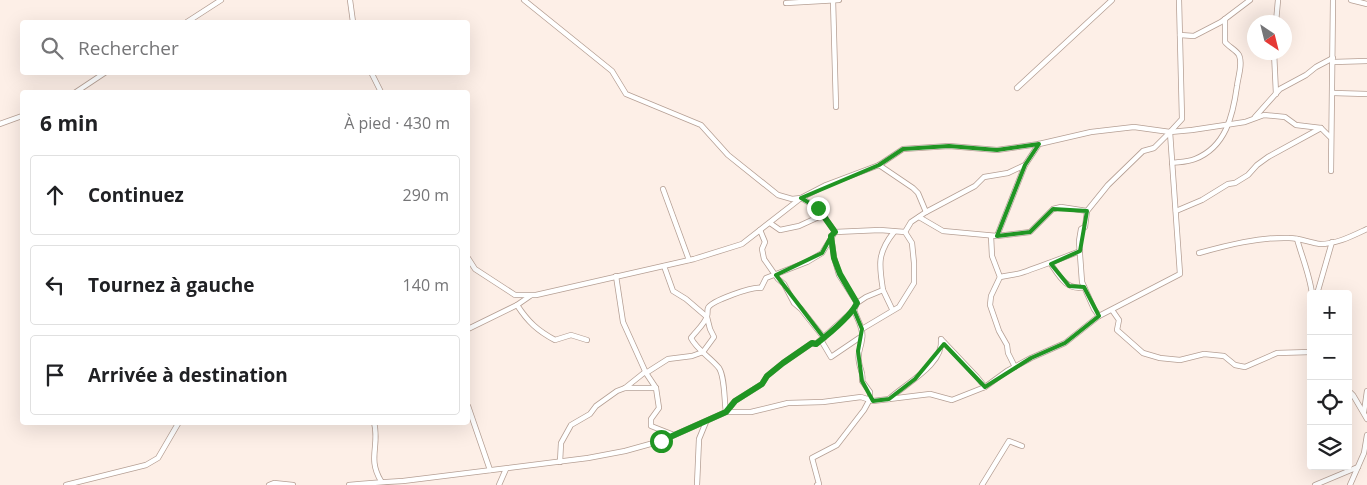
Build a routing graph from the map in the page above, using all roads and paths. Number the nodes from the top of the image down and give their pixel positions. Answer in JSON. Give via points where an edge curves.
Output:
{"nodes":[{"id":1,"x":221,"y":0,"type":"edge"},
{"id":2,"x":350,"y":0,"type":"edge"},
{"id":3,"x":524,"y":0,"type":"edge"},
{"id":4,"x":833,"y":0,"type":"edge"},
{"id":5,"x":839,"y":0,"type":"edge"},
{"id":6,"x":1112,"y":0,"type":"edge"},
{"id":7,"x":1179,"y":0,"type":"edge"},
{"id":8,"x":1250,"y":0,"type":"edge"},
{"id":9,"x":1278,"y":0,"type":"edge"},
{"id":10,"x":1333,"y":0,"type":"edge"},
{"id":11,"x":1351,"y":0,"type":"edge"},
{"id":12,"x":786,"y":3,"type":"dead end"},
{"id":13,"x":1367,"y":4,"type":"edge"},
{"id":14,"x":1277,"y":15,"type":"edge"},
{"id":15,"x":1225,"y":19,"type":"junction"},
{"id":16,"x":190,"y":20,"type":"edge"},
{"id":17,"x":353,"y":20,"type":"edge"},
{"id":18,"x":1180,"y":35,"type":"junction"},
{"id":19,"x":1274,"y":60,"type":"edge"},
{"id":20,"x":1333,"y":60,"type":"junction"},
{"id":21,"x":1367,"y":61,"type":"edge"},
{"id":22,"x":102,"y":75,"type":"edge"},
{"id":23,"x":372,"y":75,"type":"edge"},
{"id":24,"x":1018,"y":88,"type":"dead end"},
{"id":25,"x":79,"y":90,"type":"edge"},
{"id":26,"x":380,"y":90,"type":"edge"},
{"id":27,"x":1333,"y":93,"type":"junction"},
{"id":28,"x":1276,"y":94,"type":"junction"},
{"id":29,"x":1367,"y":94,"type":"edge"},
{"id":30,"x":836,"y":107,"type":"dead end"},
{"id":31,"x":20,"y":117,"type":"edge"},
{"id":32,"x":1254,"y":118,"type":"junction"},
{"id":33,"x":0,"y":124,"type":"edge"},
{"id":34,"x":1229,"y":124,"type":"junction"},
{"id":35,"x":1321,"y":128,"type":"junction"},
{"id":36,"x":1170,"y":132,"type":"junction"},
{"id":37,"x":1330,"y":137,"type":"junction"},
{"id":38,"x":1039,"y":144,"type":"junction"},
{"id":39,"x":1172,"y":163,"type":"junction"},
{"id":40,"x":879,"y":165,"type":"junction"},
{"id":41,"x":1025,"y":165,"type":"junction"},
{"id":42,"x":1331,"y":171,"type":"dead end"},
{"id":43,"x":663,"y":189,"type":"dead end"},
{"id":44,"x":801,"y":198,"type":"junction"},
{"id":45,"x":1087,"y":211,"type":"junction"},
{"id":46,"x":1176,"y":211,"type":"junction"},
{"id":47,"x":926,"y":212,"type":"junction"},
{"id":48,"x":823,"y":215,"type":"junction"},
{"id":49,"x":919,"y":217,"type":"junction"},
{"id":50,"x":770,"y":223,"type":"junction"},
{"id":51,"x":1367,"y":229,"type":"edge"},
{"id":52,"x":760,"y":230,"type":"junction"},
{"id":53,"x":894,"y":232,"type":"junction"},
{"id":54,"x":905,"y":232,"type":"junction"},
{"id":55,"x":833,"y":234,"type":"junction"},
{"id":56,"x":991,"y":236,"type":"junction"},
{"id":57,"x":997,"y":236,"type":"junction"},
{"id":58,"x":1297,"y":239,"type":"junction"},
{"id":59,"x":1332,"y":242,"type":"junction"},
{"id":60,"x":1080,"y":251,"type":"junction"},
{"id":61,"x":1198,"y":253,"type":"dead end"},
{"id":62,"x":689,"y":260,"type":"junction"},
{"id":63,"x":470,"y":261,"type":"edge"},
{"id":64,"x":1051,"y":264,"type":"junction"},
{"id":65,"x":664,"y":266,"type":"junction"},
{"id":66,"x":776,"y":275,"type":"junction"},
{"id":67,"x":616,"y":276,"type":"junction"},
{"id":68,"x":1000,"y":277,"type":"junction"},
{"id":69,"x":1084,"y":287,"type":"junction"},
{"id":70,"x":883,"y":290,"type":"junction"},
{"id":71,"x":1311,"y":290,"type":"edge"},
{"id":72,"x":1319,"y":290,"type":"edge"},
{"id":73,"x":532,"y":295,"type":"junction"},
{"id":74,"x":857,"y":303,"type":"junction"},
{"id":75,"x":518,"y":305,"type":"junction"},
{"id":76,"x":892,"y":309,"type":"junction"},
{"id":77,"x":854,"y":310,"type":"junction"},
{"id":78,"x":1112,"y":310,"type":"junction"},
{"id":79,"x":1099,"y":316,"type":"junction"},
{"id":80,"x":707,"y":317,"type":"junction"},
{"id":81,"x":470,"y":328,"type":"edge"},
{"id":82,"x":862,"y":329,"type":"junction"},
{"id":83,"x":862,"y":336,"type":"junction"},
{"id":84,"x":822,"y":339,"type":"junction"},
{"id":85,"x":586,"y":340,"type":"dead end"},
{"id":86,"x":703,"y":352,"type":"junction"},
{"id":87,"x":1307,"y":353,"type":"edge"},
{"id":88,"x":1015,"y":367,"type":"junction"},
{"id":89,"x":646,"y":373,"type":"junction"},
{"id":90,"x":985,"y":387,"type":"junction"},
{"id":91,"x":625,"y":388,"type":"junction"},
{"id":92,"x":656,"y":388,"type":"junction"},
{"id":93,"x":1367,"y":391,"type":"edge"},
{"id":94,"x":1352,"y":396,"type":"edge"},
{"id":95,"x":870,"y":399,"type":"junction"},
{"id":96,"x":889,"y":399,"type":"junction"},
{"id":97,"x":470,"y":412,"type":"edge"},
{"id":98,"x":726,"y":412,"type":"junction"},
{"id":99,"x":1364,"y":412,"type":"junction"},
{"id":100,"x":1367,"y":419,"type":"edge"},
{"id":101,"x":706,"y":422,"type":"junction"},
{"id":102,"x":177,"y":425,"type":"edge"},
{"id":103,"x":375,"y":425,"type":"edge"},
{"id":104,"x":674,"y":435,"type":"junction"},
{"id":105,"x":1367,"y":435,"type":"edge"},
{"id":106,"x":1022,"y":446,"type":"dead end"},
{"id":107,"x":560,"y":462,"type":"junction"},
{"id":108,"x":1358,"y":467,"type":"junction"},
{"id":109,"x":506,"y":469,"type":"junction"},
{"id":110,"x":490,"y":470,"type":"junction"},
{"id":111,"x":381,"y":481,"type":"junction"},
{"id":112,"x":66,"y":485,"type":"edge"},
{"id":113,"x":269,"y":485,"type":"edge"},
{"id":114,"x":293,"y":485,"type":"edge"},
{"id":115,"x":349,"y":485,"type":"edge"},
{"id":116,"x":388,"y":485,"type":"edge"},
{"id":117,"x":499,"y":485,"type":"edge"},
{"id":118,"x":697,"y":485,"type":"edge"},
{"id":119,"x":817,"y":485,"type":"edge"},
{"id":120,"x":982,"y":485,"type":"edge"},
{"id":121,"x":1315,"y":485,"type":"edge"},
{"id":122,"x":1350,"y":485,"type":"edge"}],
"edges":[{"from":1,"to":16,"type":"street"},
{"from":2,"to":17,"type":"street"},
{"from":3,"to":44,"type":"street","via":[[612,70],[626,94],[701,125],[728,155],[778,195]]},
{"from":4,"to":5,"type":"street"},
{"from":4,"to":12,"type":"street"},
{"from":4,"to":30,"type":"street"},
{"from":6,"to":24,"type":"street"},
{"from":7,"to":18,"type":"street"},
{"from":8,"to":15,"type":"street"},
{"from":9,"to":14,"type":"street"},
{"from":10,"to":20,"type":"street"},
{"from":11,"to":13,"type":"street"},
{"from":15,"to":18,"type":"street","via":[[1194,36]]},
{"from":15,"to":34,"type":"street","via":[[1225,42],[1238,53],[1241,61]]},
{"from":18,"to":36,"type":"street","via":[[1182,119]]},
{"from":19,"to":28,"type":"street"},
{"from":20,"to":21,"type":"street"},
{"from":20,"to":27,"type":"street"},
{"from":20,"to":28,"type":"street","via":[[1316,67]]},
{"from":22,"to":25,"type":"street"},
{"from":23,"to":26,"type":"street"},
{"from":27,"to":29,"type":"street"},
{"from":27,"to":37,"type":"street"},
{"from":28,"to":32,"type":"street"},
{"from":31,"to":33,"type":"street"},
{"from":32,"to":34,"type":"street"},
{"from":32,"to":35,"type":"street","via":[[1264,115],[1285,117],[1296,125]]},
{"from":34,"to":36,"type":"street"},
{"from":34,"to":39,"type":"street","via":[[1212,149],[1194,160]]},
{"from":35,"to":37,"type":"street"},
{"from":35,"to":46,"type":"street","via":[[1268,157],[1235,183]]},
{"from":36,"to":38,"type":"street","via":[[1134,127],[1091,132]]},
{"from":36,"to":39,"type":"street"},
{"from":36,"to":45,"type":"street","via":[[1108,185]]},
{"from":37,"to":42,"type":"street"},
{"from":38,"to":40,"type":"street","via":[[997,150],[948,146],[903,149]]},
{"from":38,"to":41,"type":"street"},
{"from":39,"to":46,"type":"street"},
{"from":40,"to":44,"type":"street"},
{"from":40,"to":47,"type":"street","via":[[918,193]]},
{"from":41,"to":47,"type":"street","via":[[1008,173],[984,176],[975,186]]},
{"from":41,"to":57,"type":"street"},
{"from":43,"to":62,"type":"street"},
{"from":44,"to":48,"type":"street"},
{"from":44,"to":50,"type":"street"},
{"from":45,"to":57,"type":"street","via":[[1053,209],[1030,232]]},
{"from":45,"to":60,"type":"street","via":[[1085,227],[1081,229]]},
{"from":46,"to":78,"type":"street","via":[[1180,274]]},
{"from":47,"to":49,"type":"street"},
{"from":48,"to":50,"type":"street","via":[[780,230]]},
{"from":48,"to":55,"type":"street"},
{"from":49,"to":54,"type":"street"},
{"from":49,"to":56,"type":"street","via":[[943,231]]},
{"from":50,"to":52,"type":"street"},
{"from":51,"to":59,"type":"street"},
{"from":52,"to":62,"type":"street","via":[[742,244]]},
{"from":52,"to":66,"type":"street","via":[[764,259]]},
{"from":53,"to":54,"type":"street"},
{"from":53,"to":55,"type":"street"},
{"from":53,"to":70,"type":"street","via":[[881,252]]},
{"from":54,"to":76,"type":"street","via":[[912,243],[914,283],[899,306]]},
{"from":55,"to":66,"type":"street","via":[[822,254]]},
{"from":55,"to":74,"type":"street","via":[[834,258]]},
{"from":56,"to":57,"type":"street"},
{"from":56,"to":68,"type":"street","via":[[992,256]]},
{"from":58,"to":59,"type":"street","via":[[1320,244]]},
{"from":58,"to":61,"type":"street","via":[[1236,243]]},
{"from":58,"to":71,"type":"street"},
{"from":59,"to":72,"type":"street"},
{"from":60,"to":64,"type":"street"},
{"from":60,"to":69,"type":"street"},
{"from":62,"to":65,"type":"street"},
{"from":63,"to":73,"type":"street","via":[[475,269],[515,295]]},
{"from":64,"to":68,"type":"street","via":[[1022,274]]},
{"from":64,"to":69,"type":"street","via":[[1069,286]]},
{"from":65,"to":67,"type":"street"},
{"from":65,"to":80,"type":"street","via":[[673,291]]},
{"from":66,"to":80,"type":"street","via":[[766,278],[762,288],[743,290],[713,303]]},
{"from":66,"to":84,"type":"street"},
{"from":67,"to":73,"type":"street"},
{"from":67,"to":89,"type":"street","via":[[623,322]]},
{"from":68,"to":88,"type":"street","via":[[990,305]]},
{"from":69,"to":79,"type":"street"},
{"from":70,"to":74,"type":"street"},
{"from":70,"to":76,"type":"street"},
{"from":73,"to":75,"type":"street"},
{"from":74,"to":77,"type":"street"},
{"from":75,"to":81,"type":"street"},
{"from":75,"to":85,"type":"street","via":[[539,332],[555,340],[571,334]]},
{"from":76,"to":82,"type":"street"},
{"from":77,"to":82,"type":"street"},
{"from":77,"to":84,"type":"street"},
{"from":78,"to":79,"type":"street"},
{"from":78,"to":87,"type":"street","via":[[1119,320],[1117,330],[1143,353],[1160,358],[1180,360],[1204,354],[1224,356],[1235,365],[1246,366],[1277,354]]},
{"from":79,"to":88,"type":"street","via":[[1065,343]]},
{"from":80,"to":86,"type":"street","via":[[714,337]]},
{"from":80,"to":86,"type":"street","via":[[691,338]]},
{"from":82,"to":83,"type":"street"},
{"from":83,"to":84,"type":"street","via":[[831,357]]},
{"from":83,"to":95,"type":"street","via":[[859,362],[862,381],[870,392]]},
{"from":84,"to":98,"type":"street","via":[[789,358]]},
{"from":86,"to":89,"type":"street","via":[[668,359]]},
{"from":86,"to":98,"type":"street","via":[[720,369]]},
{"from":88,"to":90,"type":"street"},
{"from":89,"to":91,"type":"street"},
{"from":89,"to":92,"type":"street"},
{"from":90,"to":96,"type":"street","via":[[952,400],[930,394]]},
{"from":90,"to":96,"type":"street","via":[[942,339],[942,347],[930,366]]},
{"from":91,"to":92,"type":"street"},
{"from":91,"to":107,"type":"street","via":[[616,391],[590,414],[570,426],[561,443]]},
{"from":92,"to":104,"type":"street","via":[[659,408],[650,426]]},
{"from":93,"to":99,"type":"street"},
{"from":94,"to":99,"type":"street"},
{"from":95,"to":96,"type":"street"},
{"from":95,"to":98,"type":"street","via":[[861,396],[788,403],[751,412]]},
{"from":95,"to":119,"type":"street","via":[[837,445],[812,458]]},
{"from":97,"to":110,"type":"street"},
{"from":98,"to":101,"type":"street"},
{"from":99,"to":100,"type":"street"},
{"from":101,"to":104,"type":"street"},
{"from":101,"to":118,"type":"street","via":[[699,439]]},
{"from":102,"to":112,"type":"street","via":[[158,458],[146,465]]},
{"from":103,"to":111,"type":"street","via":[[377,434],[373,457]]},
{"from":104,"to":107,"type":"street","via":[[625,451]]},
{"from":105,"to":108,"type":"street"},
{"from":106,"to":120,"type":"street","via":[[1009,441]]},
{"from":107,"to":109,"type":"street"},
{"from":108,"to":121,"type":"street"},
{"from":108,"to":122,"type":"street"},
{"from":109,"to":110,"type":"street"},
{"from":109,"to":117,"type":"street"},
{"from":110,"to":111,"type":"street"},
{"from":111,"to":115,"type":"street"},
{"from":111,"to":116,"type":"street"},
{"from":113,"to":114,"type":"street"}]}
